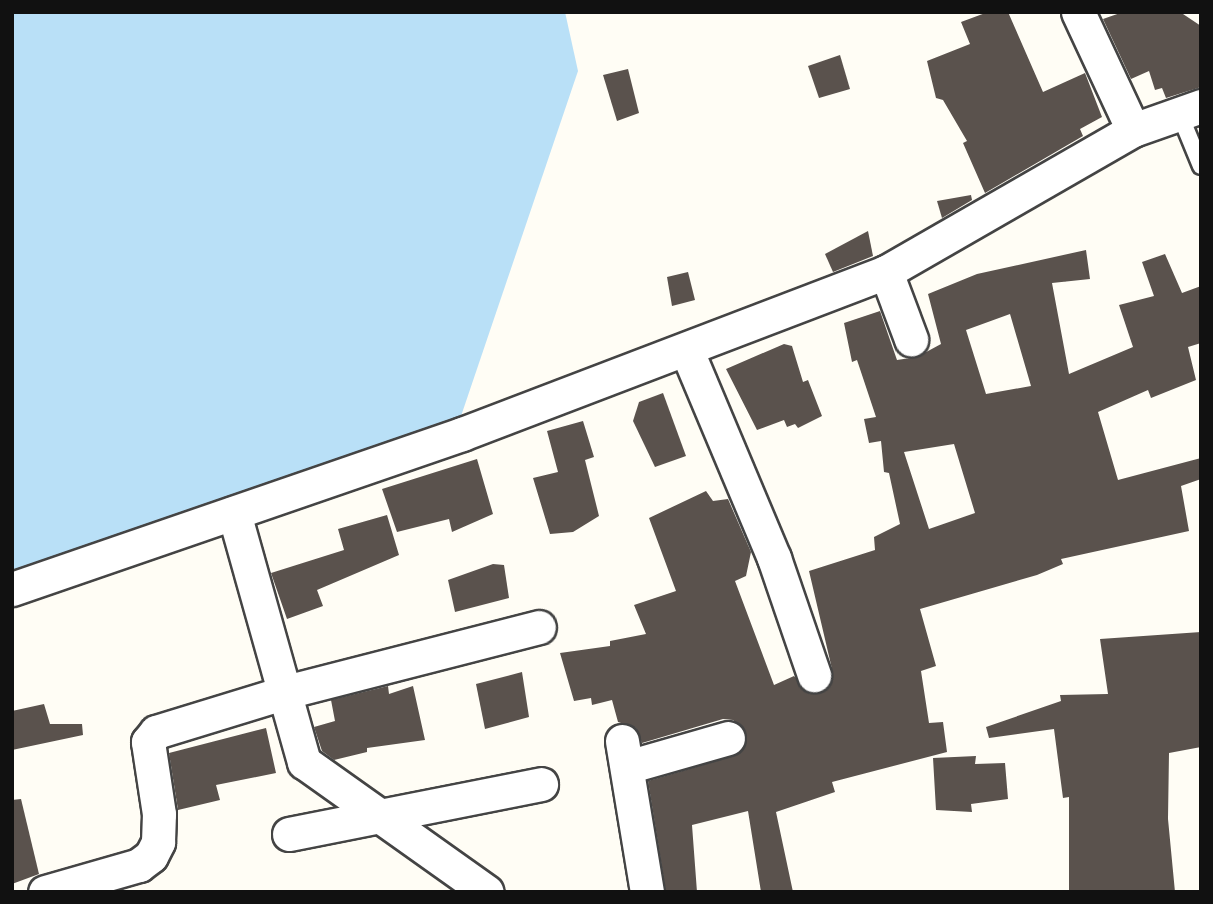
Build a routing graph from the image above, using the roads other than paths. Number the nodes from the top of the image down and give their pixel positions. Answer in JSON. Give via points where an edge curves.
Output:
{"nodes":[{"id":1,"x":1078,"y":12,"type":"edge"},
{"id":2,"x":1190,"y":111,"type":"edge"},
{"id":3,"x":1133,"y":130,"type":"junction"},
{"id":4,"x":1201,"y":166,"type":"edge"},
{"id":5,"x":886,"y":272,"type":"junction"},
{"id":6,"x":911,"y":339,"type":"dead end"},
{"id":7,"x":687,"y":351,"type":"junction"},
{"id":8,"x":234,"y":513,"type":"junction"},
{"id":9,"x":12,"y":589,"type":"edge"},
{"id":10,"x":540,"y":627,"type":"dead end"},
{"id":11,"x":814,"y":676,"type":"dead end"},
{"id":12,"x":286,"y":692,"type":"junction"},
{"id":13,"x":728,"y":738,"type":"dead end"},
{"id":14,"x":541,"y":783,"type":"dead end"},
{"id":15,"x":379,"y":816,"type":"junction"},
{"id":16,"x":289,"y":834,"type":"dead end"},
{"id":17,"x":46,"y":892,"type":"edge"},
{"id":18,"x":487,"y":892,"type":"edge"},
{"id":19,"x":647,"y":892,"type":"edge"}],
"edges":[{"from":1,"to":3,"type":"street"},
{"from":2,"to":3,"type":"street"},
{"from":2,"to":4,"type":"lane"},
{"from":3,"to":5,"type":"street"},
{"from":5,"to":6,"type":"street"},
{"from":5,"to":7,"type":"street"},
{"from":7,"to":8,"type":"street"},
{"from":7,"to":11,"type":"street","via":[[774,558]]},
{"from":8,"to":9,"type":"street"},
{"from":8,"to":12,"type":"street"},
{"from":10,"to":12,"type":"street"},
{"from":12,"to":15,"type":"street","via":[[304,762]]},
{"from":12,"to":17,"type":"street","via":[[156,732],[148,742],[159,814],[158,842],[151,856],[139,865]]},
{"from":13,"to":19,"type":"street","via":[[625,754]]},
{"from":14,"to":15,"type":"street"},
{"from":15,"to":16,"type":"street"},
{"from":15,"to":18,"type":"street"}]}
